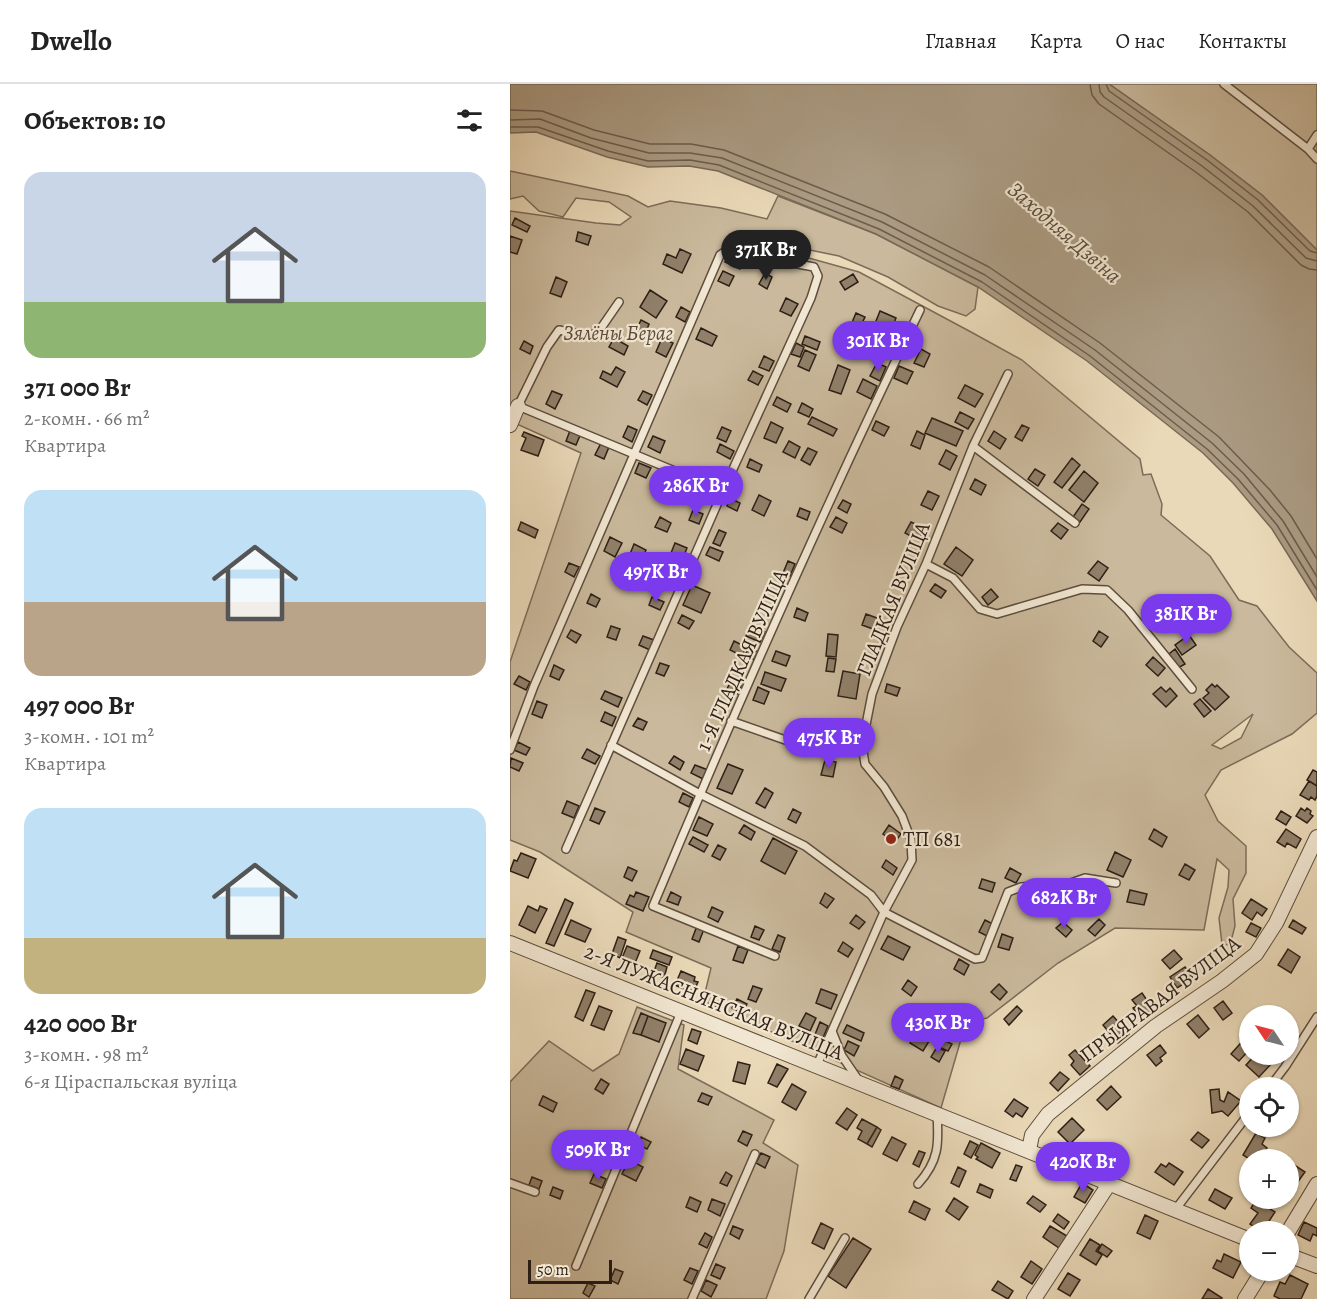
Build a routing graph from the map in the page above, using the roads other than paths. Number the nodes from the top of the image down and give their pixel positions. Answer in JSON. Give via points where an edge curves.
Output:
{"nodes":[{"id":1,"x":1224,"y":84,"type":"edge"},
{"id":2,"x":1317,"y":135,"type":"edge"},
{"id":3,"x":1308,"y":149,"type":"junction"},
{"id":4,"x":1317,"y":159,"type":"edge"},
{"id":5,"x":619,"y":302,"type":"dead end"},
{"id":6,"x":920,"y":310,"type":"dead end"},
{"id":7,"x":1008,"y":374,"type":"dead end"},
{"id":8,"x":518,"y":406,"type":"junction"},
{"id":9,"x":510,"y":425,"type":"edge"},
{"id":10,"x":973,"y":446,"type":"junction"},
{"id":11,"x":635,"y":454,"type":"junction"},
{"id":12,"x":723,"y":491,"type":"junction"},
{"id":13,"x":1075,"y":524,"type":"dead end"},
{"id":14,"x":926,"y":564,"type":"junction"},
{"id":15,"x":1192,"y":689,"type":"dead end"},
{"id":16,"x":732,"y":721,"type":"junction"},
{"id":17,"x":611,"y":745,"type":"junction"},
{"id":18,"x":818,"y":747,"type":"dead end"},
{"id":19,"x":510,"y":750,"type":"edge"},
{"id":20,"x":700,"y":794,"type":"junction"},
{"id":21,"x":1317,"y":837,"type":"edge"},
{"id":22,"x":566,"y":849,"type":"dead end"},
{"id":23,"x":1116,"y":883,"type":"dead end"},
{"id":24,"x":884,"y":912,"type":"junction"},
{"id":25,"x":510,"y":942,"type":"edge"},
{"id":26,"x":776,"y":956,"type":"dead end"},
{"id":27,"x":681,"y":1012,"type":"junction"},
{"id":28,"x":1317,"y":1017,"type":"edge"},
{"id":29,"x":832,"y":1030,"type":"junction"},
{"id":30,"x":817,"y":1065,"type":"junction"},
{"id":31,"x":1277,"y":1077,"type":"edge"},
{"id":32,"x":859,"y":1082,"type":"junction"},
{"id":33,"x":937,"y":1113,"type":"junction"},
{"id":34,"x":1239,"y":1126,"type":"edge"},
{"id":35,"x":1029,"y":1150,"type":"junction"},
{"id":36,"x":755,"y":1154,"type":"dead end"},
{"id":37,"x":510,"y":1183,"type":"edge"},
{"id":38,"x":918,"y":1184,"type":"dead end"},
{"id":39,"x":1109,"y":1184,"type":"junction"},
{"id":40,"x":1317,"y":1184,"type":"edge"},
{"id":41,"x":535,"y":1192,"type":"dead end"},
{"id":42,"x":1175,"y":1210,"type":"junction"},
{"id":43,"x":1295,"y":1221,"type":"edge"},
{"id":44,"x":1239,"y":1236,"type":"edge"},
{"id":45,"x":845,"y":1238,"type":"dead end"},
{"id":46,"x":1299,"y":1259,"type":"edge"},
{"id":47,"x":576,"y":1266,"type":"dead end"},
{"id":48,"x":1317,"y":1266,"type":"edge"},
{"id":49,"x":1256,"y":1281,"type":"edge"},
{"id":50,"x":692,"y":1299,"type":"edge"},
{"id":51,"x":809,"y":1299,"type":"edge"},
{"id":52,"x":1034,"y":1299,"type":"edge"},
{"id":53,"x":1245,"y":1299,"type":"edge"}],
"edges":[{"from":1,"to":3,"type":"lane"},
{"from":2,"to":3,"type":"lane"},
{"from":3,"to":4,"type":"lane"},
{"from":5,"to":8,"type":"lane","via":[[597,334],[559,330]]},
{"from":6,"to":16,"type":"lane","name":"1-Я ГЛАДКАЯ ВУЛІЦА"},
{"from":7,"to":10,"type":"lane","name":"ГЛАДКАЯ ВУЛІЦА"},
{"from":8,"to":9,"type":"street"},
{"from":8,"to":11,"type":"lane"},
{"from":10,"to":13,"type":"lane"},
{"from":10,"to":14,"type":"lane","name":"ГЛАДКАЯ ВУЛІЦА"},
{"from":11,"to":12,"type":"lane"},
{"from":11,"to":12,"type":"lane","via":[[720,255],[732,247],[814,267],[818,276],[811,298]]},
{"from":11,"to":19,"type":"lane"},
{"from":12,"to":17,"type":"lane"},
{"from":14,"to":15,"type":"lane","via":[[953,578],[980,609],[997,615],[1082,589],[1107,590]]},
{"from":14,"to":24,"type":"lane","name":"ГЛАДКАЯ ВУЛІЦА","via":[[872,694],[861,745],[865,764],[902,816],[911,840],[912,860]]},
{"from":16,"to":18,"type":"lane","via":[[791,742]]},
{"from":16,"to":20,"type":"lane","name":"1-Я ГЛАДКАЯ ВУЛІЦА"},
{"from":17,"to":20,"type":"lane"},
{"from":17,"to":22,"type":"lane"},
{"from":20,"to":24,"type":"lane","via":[[805,846],[871,895]]},
{"from":20,"to":26,"type":"lane","name":"1-Я ГЛАДКАЯ ВУЛІЦА","via":[[653,906]]},
{"from":21,"to":35,"type":"street","name":"ПРЫЯРАВАЯ ВУЛІЦА","via":[[1276,923],[1256,954],[1156,1026],[1048,1114],[1032,1136]]},
{"from":23,"to":24,"type":"lane","via":[[1085,878],[1008,892],[989,946],[982,958],[975,960]]},
{"from":24,"to":29,"type":"lane","name":"ГЛАДКАЯ ВУЛІЦА"},
{"from":25,"to":27,"type":"street","name":"2-Я ЛУЖАСНЯНСКАЯ ВУЛІЦА"},
{"from":27,"to":30,"type":"street","name":"2-Я ЛУЖАСНЯНСКАЯ ВУЛІЦА"},
{"from":27,"to":47,"type":"lane"},
{"from":28,"to":31,"type":"lane"},
{"from":29,"to":30,"type":"lane","name":"ГЛАДКАЯ ВУЛІЦА"},
{"from":29,"to":32,"type":"lane","via":[[842,1056]]},
{"from":30,"to":32,"type":"street","name":"2-Я ЛУЖАСНЯНСКАЯ ВУЛІЦА"},
{"from":32,"to":33,"type":"street","name":"2-Я ЛУЖАСНЯНСКАЯ ВУЛІЦА"},
{"from":33,"to":35,"type":"street","name":"2-Я ЛУЖАСНЯНСКАЯ ВУЛІЦА"},
{"from":33,"to":38,"type":"lane","via":[[936,1155]]},
{"from":34,"to":42,"type":"lane"},
{"from":35,"to":39,"type":"street","name":"2-Я ЛУЖАСНЯНСКАЯ ВУЛІЦА"},
{"from":36,"to":50,"type":"lane"},
{"from":37,"to":41,"type":"lane"},
{"from":39,"to":42,"type":"street","name":"2-Я ЛУЖАСНЯНСКАЯ ВУЛІЦА"},
{"from":39,"to":52,"type":"street"},
{"from":40,"to":43,"type":"street"},
{"from":42,"to":44,"type":"street","name":"2-Я ЛУЖАСНЯНСКАЯ ВУЛІЦА"},
{"from":45,"to":51,"type":"lane"},
{"from":46,"to":48,"type":"street"},
{"from":49,"to":53,"type":"street"}]}
